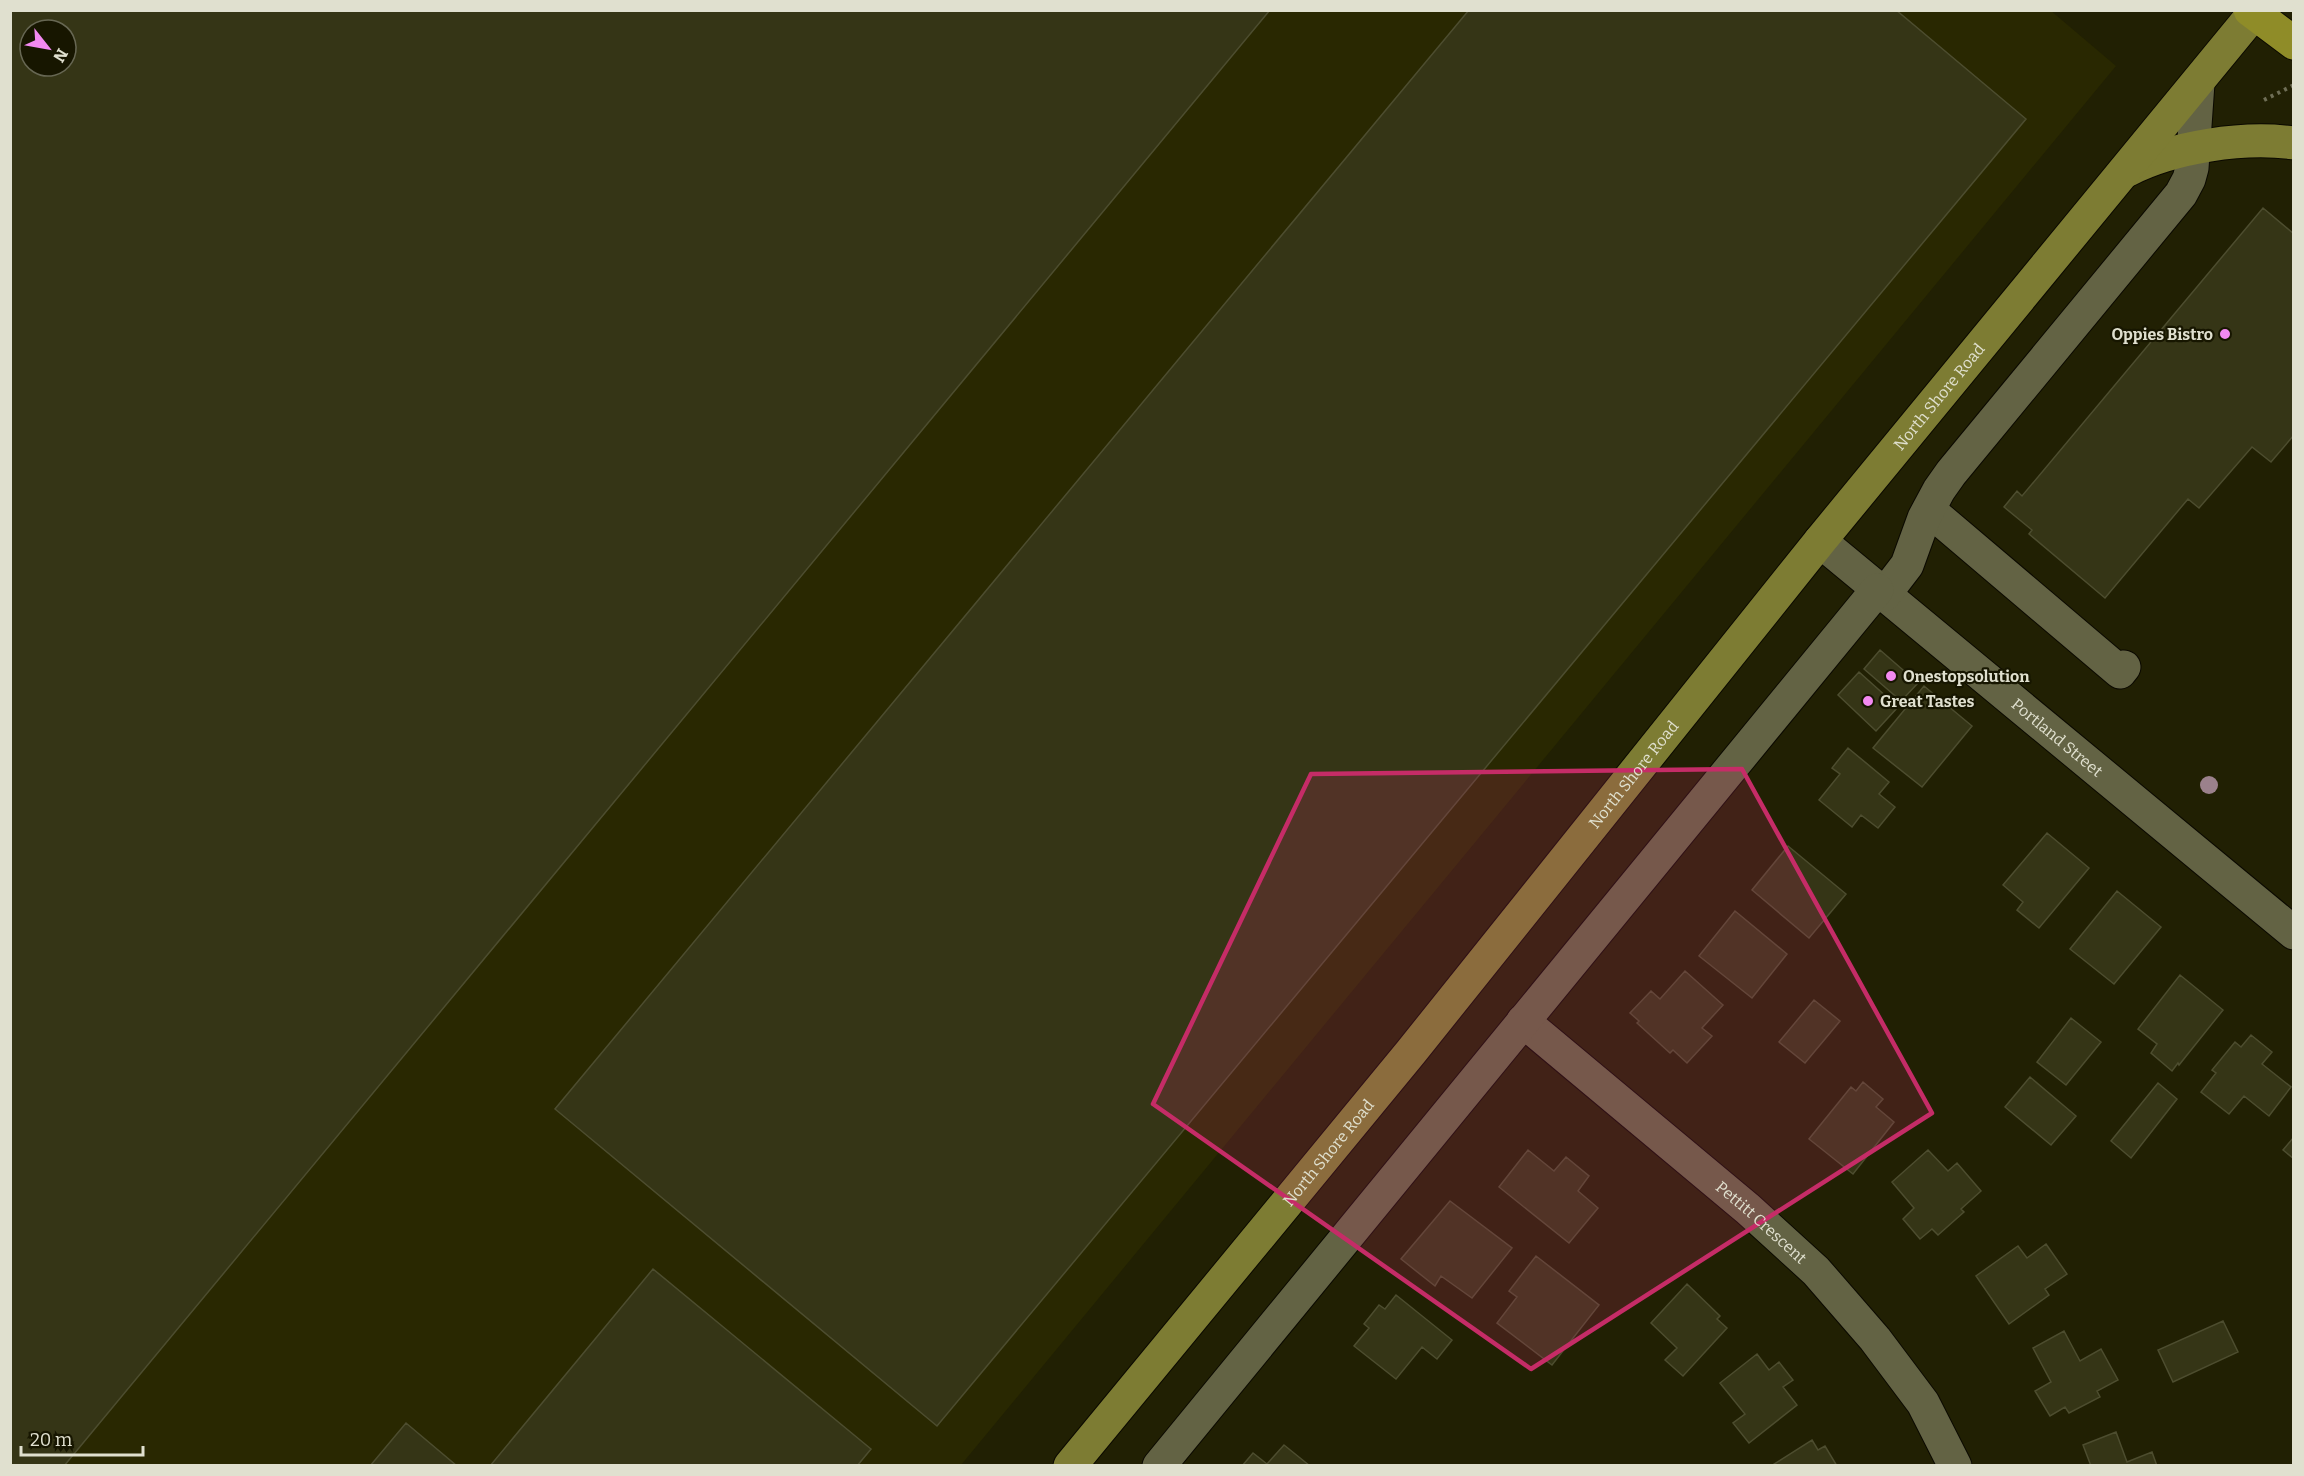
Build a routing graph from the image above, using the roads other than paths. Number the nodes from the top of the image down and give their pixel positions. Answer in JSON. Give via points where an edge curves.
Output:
{"nodes":[{"id":1,"x":2253,"y":11,"type":"edge"},
{"id":2,"x":2294,"y":43,"type":"edge"},
{"id":3,"x":2198,"y":83,"type":"junction"},
{"id":4,"x":2294,"y":144,"type":"edge"},
{"id":5,"x":2194,"y":148,"type":"junction"},
{"id":6,"x":2124,"y":172,"type":"junction"},
{"id":7,"x":1929,"y":510,"type":"junction"},
{"id":8,"x":1820,"y":541,"type":"junction"},
{"id":9,"x":1881,"y":593,"type":"junction"},
{"id":10,"x":2124,"y":667,"type":"dead end"},
{"id":11,"x":2294,"y":933,"type":"edge"},
{"id":12,"x":1523,"y":1021,"type":"junction"},
{"id":13,"x":1070,"y":1466,"type":"edge"},
{"id":14,"x":1159,"y":1466,"type":"edge"},
{"id":15,"x":1955,"y":1466,"type":"edge"}],
"edges":[{"from":1,"to":2,"type":"highway"},
{"from":1,"to":3,"type":"main road","name":"North Shore Road"},
{"from":3,"to":5,"type":"street"},
{"from":3,"to":6,"type":"main road","name":"North Shore Road"},
{"from":4,"to":5,"type":"main road"},
{"from":5,"to":6,"type":"main road","via":[[2164,155]]},
{"from":5,"to":7,"type":"street","via":[[2189,178],[2181,194],[1951,472]]},
{"from":6,"to":8,"type":"main road","name":"North Shore Road"},
{"from":7,"to":9,"type":"street","via":[[1907,565]]},
{"from":7,"to":10,"type":"street","via":[[2120,672]]},
{"from":8,"to":9,"type":"street","name":"Portland Street"},
{"from":8,"to":13,"type":"main road","name":"North Shore Road","via":[[1411,1052]]},
{"from":9,"to":11,"type":"street","name":"Portland Street"},
{"from":9,"to":12,"type":"street"},
{"from":12,"to":14,"type":"street"},
{"from":12,"to":15,"type":"street","name":"Pettitt Crescent","via":[[1748,1209],[1816,1271],[1875,1339],[1923,1403]]}]}
